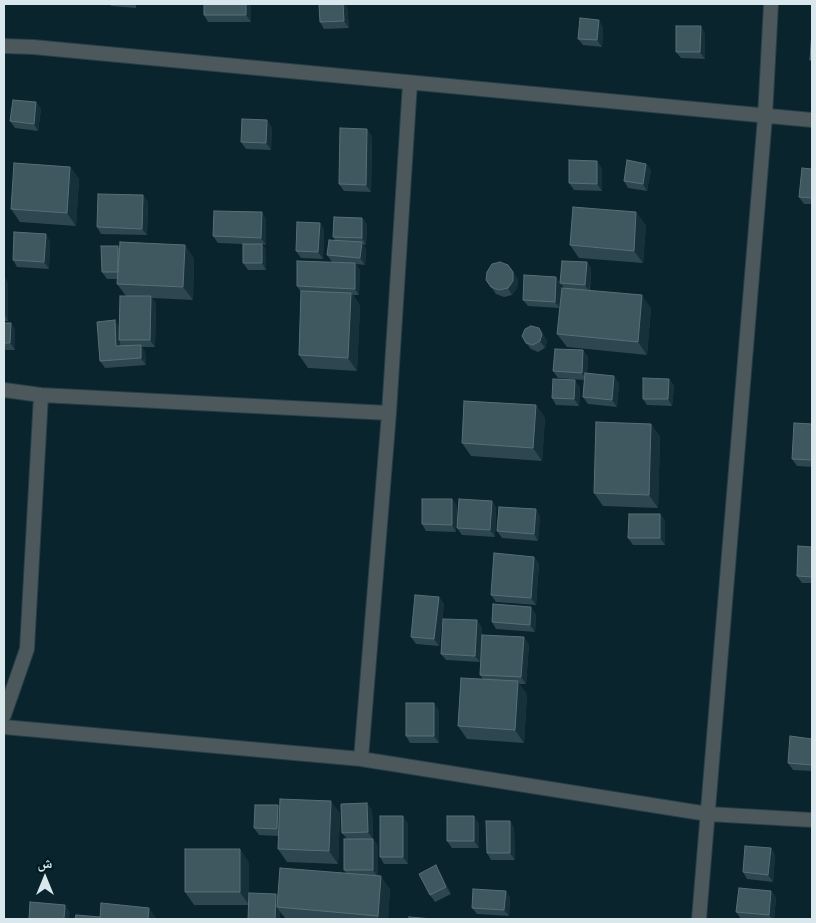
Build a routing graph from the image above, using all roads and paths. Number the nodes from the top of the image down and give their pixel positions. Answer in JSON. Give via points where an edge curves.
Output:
{"nodes":[{"id":1,"x":771,"y":4,"type":"edge"},
{"id":2,"x":4,"y":46,"type":"edge"},
{"id":3,"x":410,"y":83,"type":"junction"},
{"id":4,"x":765,"y":117,"type":"junction"},
{"id":5,"x":812,"y":120,"type":"edge"},
{"id":6,"x":4,"y":390,"type":"edge"},
{"id":7,"x":41,"y":395,"type":"junction"},
{"id":8,"x":389,"y":413,"type":"junction"},
{"id":9,"x":4,"y":715,"type":"edge"},
{"id":10,"x":4,"y":727,"type":"edge"},
{"id":11,"x":361,"y":760,"type":"junction"},
{"id":12,"x":708,"y":814,"type":"junction"},
{"id":13,"x":812,"y":820,"type":"edge"},
{"id":14,"x":699,"y":919,"type":"edge"}],
"edges":[{"from":1,"to":4,"type":"street"},
{"from":2,"to":3,"type":"street"},
{"from":3,"to":4,"type":"street"},
{"from":3,"to":8,"type":"street"},
{"from":4,"to":5,"type":"street"},
{"from":4,"to":12,"type":"street"},
{"from":6,"to":7,"type":"street"},
{"from":7,"to":8,"type":"street"},
{"from":7,"to":9,"type":"street","via":[[27,649]]},
{"from":8,"to":11,"type":"street"},
{"from":10,"to":11,"type":"street"},
{"from":11,"to":12,"type":"street"},
{"from":12,"to":13,"type":"street"},
{"from":12,"to":14,"type":"street"}]}
